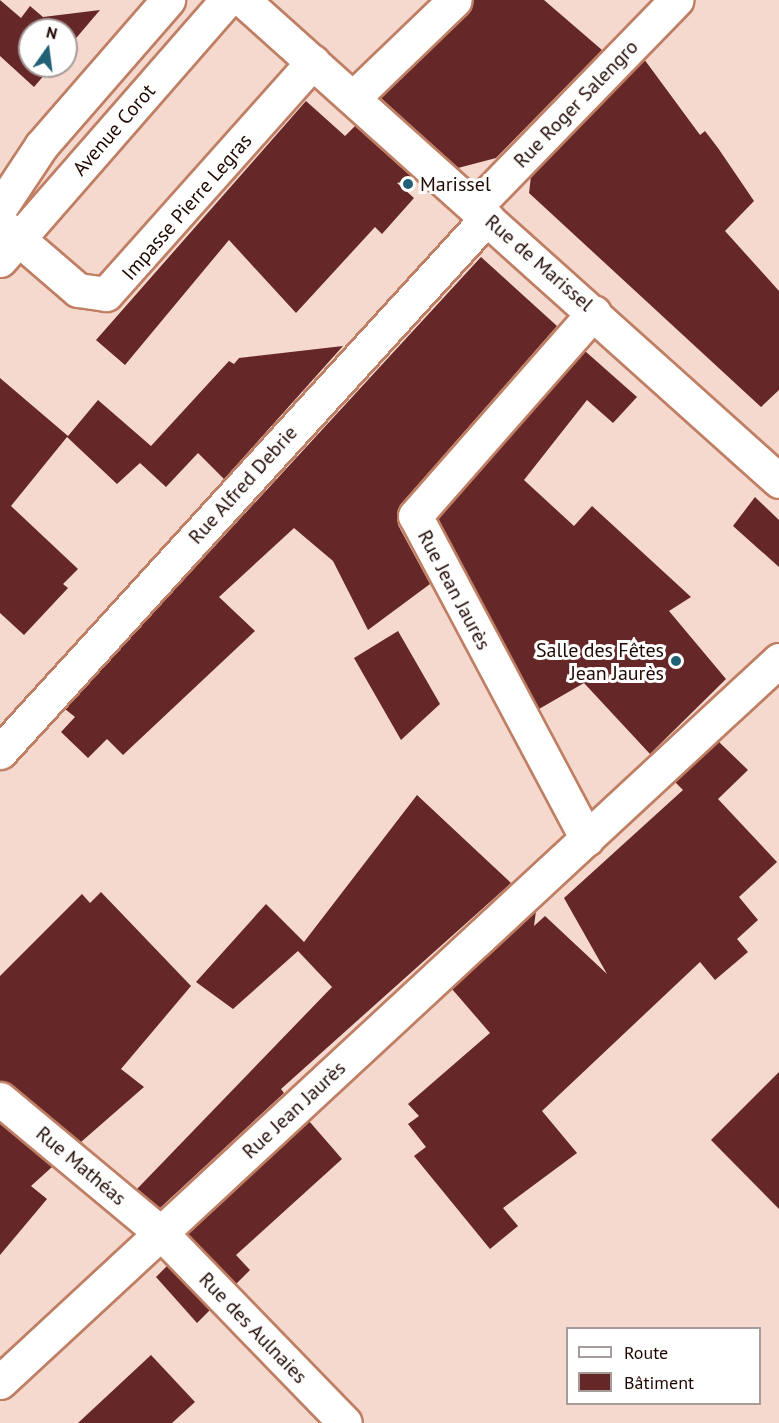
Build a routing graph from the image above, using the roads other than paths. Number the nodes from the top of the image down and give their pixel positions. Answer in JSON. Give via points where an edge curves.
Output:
{"nodes":[{"id":1,"x":168,"y":0,"type":"edge"},
{"id":2,"x":227,"y":0,"type":"edge"},
{"id":3,"x":243,"y":0,"type":"edge"},
{"id":4,"x":454,"y":0,"type":"edge"},
{"id":5,"x":676,"y":0,"type":"edge"},
{"id":6,"x":313,"y":62,"type":"junction"},
{"id":7,"x":353,"y":98,"type":"junction"},
{"id":8,"x":0,"y":208,"type":"edge"},
{"id":9,"x":481,"y":212,"type":"junction"},
{"id":10,"x":6,"y":241,"type":"edge"},
{"id":11,"x":594,"y":312,"type":"junction"},
{"id":12,"x":779,"y":480,"type":"edge"},
{"id":13,"x":779,"y":660,"type":"edge"},
{"id":14,"x":0,"y":752,"type":"edge"},
{"id":15,"x":587,"y":839,"type":"junction"},
{"id":16,"x":0,"y":1099,"type":"edge"},
{"id":17,"x":162,"y":1233,"type":"junction"},
{"id":18,"x":0,"y":1382,"type":"edge"},
{"id":19,"x":345,"y":1423,"type":"edge"}],
"edges":[{"from":1,"to":8,"type":"street","via":[[41,146]]},
{"from":2,"to":10,"type":"street","name":"Avenue Corot"},
{"from":3,"to":6,"type":"street","name":"Rue de Marissel"},
{"from":4,"to":7,"type":"street"},
{"from":5,"to":9,"type":"street","name":"Rue Roger Salengro"},
{"from":6,"to":7,"type":"street","name":"Rue de Marissel"},
{"from":6,"to":10,"type":"street","name":"Impasse Pierre Legras","via":[[116,288],[93,296],[78,290]]},
{"from":7,"to":9,"type":"street","name":"Rue de Marissel"},
{"from":9,"to":11,"type":"street","name":"Rue de Marissel"},
{"from":9,"to":14,"type":"street","name":"Rue Alfred Debrie"},
{"from":11,"to":12,"type":"street","name":"Rue de Marissel"},
{"from":11,"to":15,"type":"street","name":"Rue Jean Jaurès","via":[[415,516]]},
{"from":13,"to":15,"type":"street","name":"Rue Jean Jaurès"},
{"from":15,"to":17,"type":"street","name":"Rue Jean Jaurès"},
{"from":16,"to":17,"type":"street","name":"Rue Mathéas"},
{"from":17,"to":18,"type":"street","name":"Rue Jean Jaurès"},
{"from":17,"to":19,"type":"street","name":"Rue des Aulnaies"}]}
